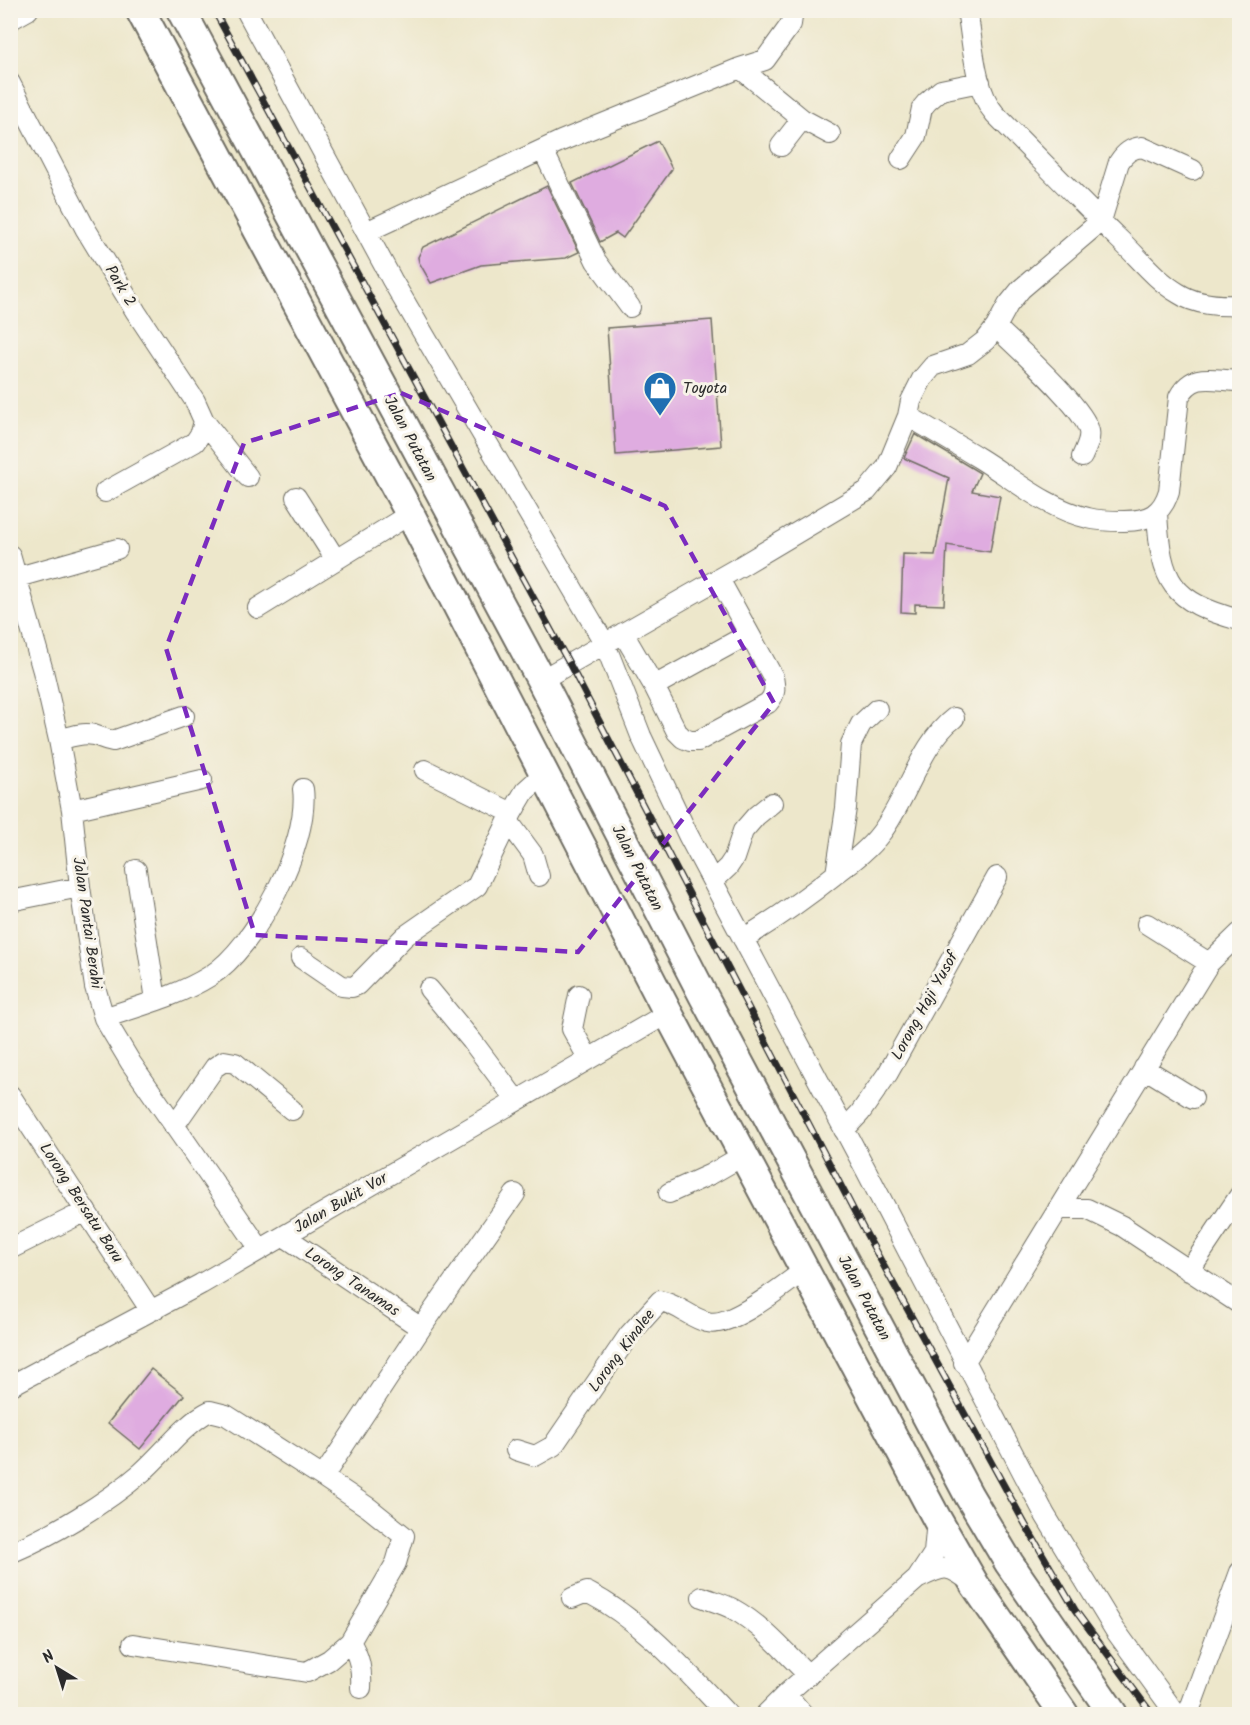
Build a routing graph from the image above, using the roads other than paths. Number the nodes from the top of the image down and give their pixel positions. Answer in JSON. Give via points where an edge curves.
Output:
{"nodes":[{"id":1,"x":28,"y":10,"type":"edge"},
{"id":2,"x":140,"y":10,"type":"edge"},
{"id":3,"x":181,"y":10,"type":"edge"},
{"id":4,"x":246,"y":10,"type":"edge"},
{"id":5,"x":793,"y":10,"type":"edge"},
{"id":6,"x":967,"y":10,"type":"edge"},
{"id":7,"x":10,"y":20,"type":"edge"},
{"id":8,"x":740,"y":68,"type":"junction"},
{"id":9,"x":980,"y":82,"type":"junction"},
{"id":10,"x":10,"y":83,"type":"edge"},
{"id":11,"x":802,"y":119,"type":"junction"},
{"id":12,"x":830,"y":134,"type":"dead end"},
{"id":13,"x":781,"y":146,"type":"dead end"},
{"id":14,"x":543,"y":150,"type":"junction"},
{"id":15,"x":901,"y":159,"type":"dead end"},
{"id":16,"x":1193,"y":170,"type":"dead end"},
{"id":17,"x":1101,"y":221,"type":"junction"},
{"id":18,"x":366,"y":232,"type":"junction"},
{"id":19,"x":1239,"y":305,"type":"edge"},
{"id":20,"x":630,"y":307,"type":"dead end"},
{"id":21,"x":996,"y":327,"type":"junction"},
{"id":22,"x":1239,"y":381,"type":"edge"},
{"id":23,"x":908,"y":416,"type":"junction"},
{"id":24,"x":204,"y":421,"type":"junction"},
{"id":25,"x":1082,"y":457,"type":"dead end"},
{"id":26,"x":248,"y":477,"type":"dead end"},
{"id":27,"x":105,"y":492,"type":"dead end"},
{"id":28,"x":296,"y":497,"type":"dead end"},
{"id":29,"x":1157,"y":513,"type":"junction"},
{"id":30,"x":410,"y":514,"type":"junction"},
{"id":31,"x":117,"y":549,"type":"dead end"},
{"id":32,"x":10,"y":555,"type":"edge"},
{"id":33,"x":336,"y":560,"type":"junction"},
{"id":34,"x":18,"y":577,"type":"junction"},
{"id":35,"x":719,"y":579,"type":"junction"},
{"id":36,"x":501,"y":607,"type":"junction"},
{"id":37,"x":258,"y":608,"type":"dead end"},
{"id":38,"x":1239,"y":620,"type":"edge"},
{"id":39,"x":468,"y":626,"type":"junction"},
{"id":40,"x":623,"y":633,"type":"junction"},
{"id":41,"x":749,"y":634,"type":"junction"},
{"id":42,"x":604,"y":644,"type":"junction"},
{"id":43,"x":541,"y":680,"type":"junction"},
{"id":44,"x":654,"y":686,"type":"junction"},
{"id":45,"x":877,"y":709,"type":"dead end"},
{"id":46,"x":184,"y":716,"type":"dead end"},
{"id":47,"x":954,"y":718,"type":"dead end"},
{"id":48,"x":670,"y":720,"type":"junction"},
{"id":49,"x":641,"y":736,"type":"junction"},
{"id":50,"x":59,"y":740,"type":"junction"},
{"id":51,"x":425,"y":770,"type":"dead end"},
{"id":52,"x":545,"y":772,"type":"junction"},
{"id":53,"x":202,"y":780,"type":"dead end"},
{"id":54,"x":303,"y":789,"type":"dead end"},
{"id":55,"x":772,"y":803,"type":"dead end"},
{"id":56,"x":72,"y":810,"type":"junction"},
{"id":57,"x":510,"y":817,"type":"junction"},
{"id":58,"x":136,"y":870,"type":"dead end"},
{"id":59,"x":836,"y":874,"type":"junction"},
{"id":60,"x":538,"y":876,"type":"dead end"},
{"id":61,"x":997,"y":877,"type":"dead end"},
{"id":62,"x":712,"y":882,"type":"junction"},
{"id":63,"x":80,"y":887,"type":"junction"},
{"id":64,"x":10,"y":902,"type":"edge"},
{"id":65,"x":1147,"y":924,"type":"dead end"},
{"id":66,"x":1239,"y":935,"type":"edge"},
{"id":67,"x":743,"y":939,"type":"junction"},
{"id":68,"x":301,"y":958,"type":"dead end"},
{"id":69,"x":1209,"y":963,"type":"junction"},
{"id":70,"x":429,"y":989,"type":"dead end"},
{"id":71,"x":579,"y":995,"type":"dead end"},
{"id":72,"x":156,"y":1000,"type":"junction"},
{"id":73,"x":710,"y":1009,"type":"junction"},
{"id":74,"x":104,"y":1018,"type":"junction"},
{"id":75,"x":672,"y":1021,"type":"junction"},
{"id":76,"x":588,"y":1058,"type":"junction"},
{"id":77,"x":1144,"y":1068,"type":"junction"},
{"id":78,"x":10,"y":1095,"type":"edge"},
{"id":79,"x":1193,"y":1098,"type":"dead end"},
{"id":80,"x":516,"y":1100,"type":"junction"},
{"id":81,"x":292,"y":1110,"type":"dead end"},
{"id":82,"x":174,"y":1126,"type":"junction"},
{"id":83,"x":844,"y":1130,"type":"junction"},
{"id":84,"x":744,"y":1155,"type":"junction"},
{"id":85,"x":669,"y":1193,"type":"dead end"},
{"id":86,"x":515,"y":1194,"type":"dead end"},
{"id":87,"x":1239,"y":1195,"type":"edge"},
{"id":88,"x":1058,"y":1209,"type":"junction"},
{"id":89,"x":86,"y":1211,"type":"junction"},
{"id":90,"x":284,"y":1236,"type":"junction"},
{"id":91,"x":10,"y":1249,"type":"edge"},
{"id":92,"x":260,"y":1249,"type":"junction"},
{"id":93,"x":805,"y":1270,"type":"junction"},
{"id":94,"x":1189,"y":1271,"type":"junction"},
{"id":95,"x":1239,"y":1304,"type":"edge"},
{"id":96,"x":151,"y":1311,"type":"junction"},
{"id":97,"x":421,"y":1328,"type":"junction"},
{"id":98,"x":964,"y":1363,"type":"junction"},
{"id":99,"x":10,"y":1386,"type":"edge"},
{"id":100,"x":516,"y":1450,"type":"dead end"},
{"id":101,"x":323,"y":1477,"type":"junction"},
{"id":102,"x":937,"y":1519,"type":"junction"},
{"id":103,"x":10,"y":1553,"type":"edge"},
{"id":104,"x":1239,"y":1572,"type":"edge"},
{"id":105,"x":917,"y":1579,"type":"junction"},
{"id":106,"x":975,"y":1585,"type":"junction"},
{"id":107,"x":572,"y":1598,"type":"dead end"},
{"id":108,"x":702,"y":1598,"type":"dead end"},
{"id":109,"x":350,"y":1642,"type":"junction"},
{"id":110,"x":133,"y":1644,"type":"dead end"},
{"id":111,"x":1065,"y":1646,"type":"junction"},
{"id":112,"x":1032,"y":1670,"type":"junction"},
{"id":113,"x":808,"y":1675,"type":"junction"},
{"id":114,"x":361,"y":1688,"type":"dead end"},
{"id":115,"x":786,"y":1694,"type":"junction"},
{"id":116,"x":727,"y":1714,"type":"edge"},
{"id":117,"x":766,"y":1714,"type":"edge"},
{"id":118,"x":803,"y":1714,"type":"edge"},
{"id":119,"x":1064,"y":1714,"type":"edge"},
{"id":120,"x":1113,"y":1714,"type":"edge"},
{"id":121,"x":1176,"y":1714,"type":"edge"},
{"id":122,"x":1188,"y":1714,"type":"edge"}],
"edges":[{"from":1,"to":7,"type":"street"},
{"from":2,"to":30,"type":"highway"},
{"from":3,"to":36,"type":"highway","name":"Jalan Putatan"},
{"from":4,"to":18,"type":"street"},
{"from":5,"to":8,"type":"street","via":[[790,24],[765,60]]},
{"from":6,"to":9,"type":"street"},
{"from":8,"to":11,"type":"street"},
{"from":8,"to":14,"type":"street"},
{"from":9,"to":15,"type":"street","via":[[941,90],[927,102],[916,136]]},
{"from":9,"to":17,"type":"street","via":[[988,106]]},
{"from":10,"to":24,"type":"street","name":"Park 2","via":[[85,228]]},
{"from":11,"to":12,"type":"street"},
{"from":11,"to":13,"type":"street"},
{"from":14,"to":18,"type":"street"},
{"from":14,"to":20,"type":"street","via":[[596,261]]},
{"from":16,"to":17,"type":"street","via":[[1142,147],[1129,151],[1119,162]]},
{"from":17,"to":19,"type":"street","via":[[1178,294],[1211,304]]},
{"from":17,"to":21,"type":"street","via":[[1021,289]]},
{"from":18,"to":42,"type":"street"},
{"from":21,"to":23,"type":"street","via":[[968,354],[933,366],[915,390]]},
{"from":21,"to":25,"type":"street","via":[[1087,424],[1090,434]]},
{"from":22,"to":29,"type":"street","via":[[1202,378],[1184,388],[1179,397],[1169,491]]},
{"from":23,"to":29,"type":"street","via":[[1044,500],[1076,515],[1134,520]]},
{"from":23,"to":35,"type":"street","via":[[887,467],[867,491]]},
{"from":24,"to":26,"type":"street","name":"Park 2"},
{"from":24,"to":27,"type":"street","via":[[195,442]]},
{"from":28,"to":33,"type":"street"},
{"from":29,"to":38,"type":"street","via":[[1162,553],[1172,583],[1193,604]]},
{"from":30,"to":33,"type":"street"},
{"from":30,"to":39,"type":"highway"},
{"from":31,"to":34,"type":"street"},
{"from":32,"to":34,"type":"street","name":"Jalan Pantai Berahi"},
{"from":33,"to":37,"type":"street"},
{"from":34,"to":50,"type":"street","name":"Jalan Pantai Berahi"},
{"from":35,"to":40,"type":"street"},
{"from":35,"to":41,"type":"street"},
{"from":36,"to":39,"type":"highway"},
{"from":36,"to":43,"type":"highway","name":"Jalan Putatan"},
{"from":39,"to":52,"type":"highway"},
{"from":40,"to":42,"type":"street"},
{"from":40,"to":44,"type":"street"},
{"from":41,"to":44,"type":"street"},
{"from":41,"to":48,"type":"street","via":[[773,677],[774,696],[768,703],[698,741],[683,738]]},
{"from":42,"to":43,"type":"street"},
{"from":42,"to":49,"type":"street"},
{"from":43,"to":73,"type":"highway","name":"Jalan Putatan"},
{"from":44,"to":48,"type":"street"},
{"from":45,"to":59,"type":"street","via":[[861,724],[851,744]]},
{"from":46,"to":50,"type":"street","via":[[113,741],[81,734]]},
{"from":47,"to":59,"type":"street","via":[[932,742],[881,833]]},
{"from":48,"to":49,"type":"street"},
{"from":49,"to":62,"type":"street"},
{"from":50,"to":56,"type":"street","name":"Jalan Pantai Berahi"},
{"from":51,"to":57,"type":"street"},
{"from":52,"to":57,"type":"street","via":[[525,791]]},
{"from":52,"to":75,"type":"highway"},
{"from":53,"to":56,"type":"street"},
{"from":54,"to":72,"type":"street","via":[[297,840],[276,891],[248,938],[227,964],[212,975]]},
{"from":55,"to":62,"type":"street","via":[[743,831],[734,858]]},
{"from":56,"to":63,"type":"street","name":"Jalan Pantai Berahi"},
{"from":57,"to":60,"type":"street","via":[[532,855]]},
{"from":57,"to":68,"type":"street","via":[[477,886],[405,936],[357,985],[342,986]]},
{"from":58,"to":72,"type":"street"},
{"from":59,"to":67,"type":"street"},
{"from":61,"to":83,"type":"street","name":"Lorong Haji Yusof","via":[[888,1073]]},
{"from":62,"to":67,"type":"street"},
{"from":63,"to":64,"type":"street"},
{"from":63,"to":74,"type":"street","name":"Jalan Pantai Berahi","via":[[95,987]]},
{"from":65,"to":69,"type":"street"},
{"from":66,"to":69,"type":"street"},
{"from":67,"to":83,"type":"street"},
{"from":69,"to":77,"type":"street"},
{"from":70,"to":80,"type":"street"},
{"from":71,"to":76,"type":"street","via":[[572,1029]]},
{"from":72,"to":74,"type":"street"},
{"from":73,"to":75,"type":"highway"},
{"from":73,"to":111,"type":"highway","name":"Jalan Putatan","via":[[969,1496]]},
{"from":74,"to":82,"type":"street","name":"Jalan Pantai Berahi"},
{"from":75,"to":76,"type":"street","name":"Jalan Bukit Vor"},
{"from":75,"to":84,"type":"highway"},
{"from":76,"to":80,"type":"street","name":"Jalan Bukit Vor"},
{"from":77,"to":79,"type":"street"},
{"from":77,"to":88,"type":"street"},
{"from":78,"to":89,"type":"street","name":"Lorong Bersatu Baru"},
{"from":80,"to":90,"type":"street","name":"Jalan Bukit Vor"},
{"from":81,"to":82,"type":"street","via":[[235,1063],[224,1061],[215,1067]]},
{"from":82,"to":92,"type":"street","name":"Jalan Pantai Berahi"},
{"from":83,"to":98,"type":"street"},
{"from":84,"to":85,"type":"street"},
{"from":84,"to":93,"type":"highway"},
{"from":86,"to":97,"type":"street"},
{"from":87,"to":94,"type":"street"},
{"from":88,"to":94,"type":"street","via":[[1088,1209]]},
{"from":88,"to":98,"type":"street"},
{"from":89,"to":91,"type":"street"},
{"from":89,"to":96,"type":"street","name":"Lorong Bersatu Baru"},
{"from":90,"to":92,"type":"street","name":"Jalan Bukit Vor"},
{"from":90,"to":97,"type":"street","name":"Lorong Tanamas"},
{"from":92,"to":96,"type":"street","name":"Jalan Bukit Vor"},
{"from":93,"to":100,"type":"street","name":"Lorong Kinalee","via":[[754,1307],[718,1324],[660,1301],[629,1335],[553,1446],[535,1456]]},
{"from":93,"to":102,"type":"highway"},
{"from":94,"to":95,"type":"street"},
{"from":96,"to":99,"type":"street","name":"Jalan Bukit Vor"},
{"from":97,"to":101,"type":"street"},
{"from":98,"to":121,"type":"street","via":[[1045,1515],[1115,1630]]},
{"from":101,"to":103,"type":"street","via":[[226,1415],[210,1411],[125,1486],[61,1527]]},
{"from":101,"to":109,"type":"street","via":[[404,1536],[396,1563]]},
{"from":102,"to":105,"type":"street","via":[[934,1553]]},
{"from":102,"to":106,"type":"highway"},
{"from":104,"to":122,"type":"street"},
{"from":105,"to":106,"type":"street","via":[[939,1568],[950,1568]]},
{"from":105,"to":113,"type":"street"},
{"from":106,"to":112,"type":"highway"},
{"from":107,"to":116,"type":"street","via":[[587,1592],[631,1620]]},
{"from":108,"to":113,"type":"street","via":[[744,1616]]},
{"from":109,"to":110,"type":"street","via":[[307,1672]]},
{"from":109,"to":114,"type":"street","via":[[358,1654]]},
{"from":111,"to":112,"type":"highway"},
{"from":111,"to":120,"type":"highway","name":"Jalan Putatan"},
{"from":112,"to":119,"type":"highway"},
{"from":113,"to":115,"type":"street"},
{"from":115,"to":117,"type":"street"},
{"from":115,"to":118,"type":"street"}]}
